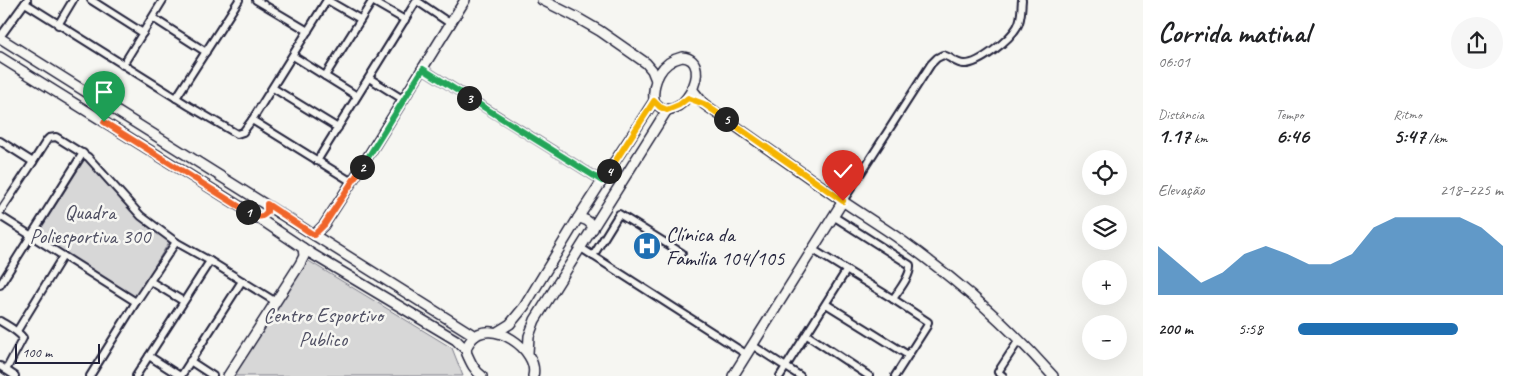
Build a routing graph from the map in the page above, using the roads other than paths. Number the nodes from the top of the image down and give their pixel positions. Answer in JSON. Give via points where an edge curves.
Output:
{"nodes":[{"id":1,"x":73,"y":0,"type":"edge"},
{"id":2,"x":91,"y":0,"type":"edge"},
{"id":3,"x":164,"y":0,"type":"edge"},
{"id":4,"x":239,"y":0,"type":"edge"},
{"id":5,"x":256,"y":0,"type":"edge"},
{"id":6,"x":327,"y":0,"type":"edge"},
{"id":7,"x":372,"y":0,"type":"edge"},
{"id":8,"x":417,"y":0,"type":"edge"},
{"id":9,"x":465,"y":0,"type":"edge"},
{"id":10,"x":542,"y":0,"type":"edge"},
{"id":11,"x":1022,"y":0,"type":"edge"},
{"id":12,"x":26,"y":2,"type":"edge"},
{"id":13,"x":153,"y":18,"type":"junction"},
{"id":14,"x":360,"y":19,"type":"junction"},
{"id":15,"x":404,"y":20,"type":"junction"},
{"id":16,"x":451,"y":24,"type":"junction"},
{"id":17,"x":58,"y":25,"type":"junction"},
{"id":18,"x":308,"y":32,"type":"junction"},
{"id":19,"x":144,"y":33,"type":"junction"},
{"id":20,"x":0,"y":38,"type":"edge"},
{"id":21,"x":206,"y":52,"type":"junction"},
{"id":22,"x":293,"y":56,"type":"junction"},
{"id":23,"x":0,"y":57,"type":"edge"},
{"id":24,"x":646,"y":63,"type":"junction"},
{"id":25,"x":123,"y":65,"type":"junction"},
{"id":26,"x":667,"y":65,"type":"junction"},
{"id":27,"x":423,"y":69,"type":"junction"},
{"id":28,"x":325,"y":76,"type":"junction"},
{"id":29,"x":369,"y":78,"type":"junction"},
{"id":30,"x":656,"y":80,"type":"junction"},
{"id":31,"x":273,"y":88,"type":"junction"},
{"id":32,"x":690,"y":93,"type":"junction"},
{"id":33,"x":357,"y":96,"type":"junction"},
{"id":34,"x":176,"y":98,"type":"junction"},
{"id":35,"x":404,"y":100,"type":"junction"},
{"id":36,"x":654,"y":101,"type":"junction"},
{"id":37,"x":667,"y":110,"type":"junction"},
{"id":38,"x":252,"y":120,"type":"junction"},
{"id":39,"x":338,"y":128,"type":"junction"},
{"id":40,"x":0,"y":141,"type":"edge"},
{"id":41,"x":83,"y":153,"type":"junction"},
{"id":42,"x":317,"y":161,"type":"junction"},
{"id":43,"x":33,"y":162,"type":"junction"},
{"id":44,"x":602,"y":181,"type":"junction"},
{"id":45,"x":352,"y":182,"type":"junction"},
{"id":46,"x":843,"y":201,"type":"junction"},
{"id":47,"x":267,"y":204,"type":"junction"},
{"id":48,"x":0,"y":214,"type":"edge"},
{"id":49,"x":282,"y":215,"type":"junction"},
{"id":50,"x":833,"y":216,"type":"junction"},
{"id":51,"x":258,"y":217,"type":"junction"},
{"id":52,"x":578,"y":218,"type":"junction"},
{"id":53,"x":292,"y":221,"type":"junction"},
{"id":54,"x":272,"y":228,"type":"junction"},
{"id":55,"x":594,"y":229,"type":"junction"},
{"id":56,"x":32,"y":236,"type":"junction"},
{"id":57,"x":317,"y":236,"type":"junction"},
{"id":58,"x":288,"y":238,"type":"junction"},
{"id":59,"x":176,"y":242,"type":"junction"},
{"id":60,"x":303,"y":248,"type":"junction"},
{"id":61,"x":581,"y":248,"type":"junction"},
{"id":62,"x":812,"y":249,"type":"junction"},
{"id":63,"x":682,"y":253,"type":"dead end"},
{"id":64,"x":312,"y":254,"type":"junction"},
{"id":65,"x":63,"y":256,"type":"junction"},
{"id":66,"x":593,"y":256,"type":"junction"},
{"id":67,"x":210,"y":261,"type":"junction"},
{"id":68,"x":552,"y":261,"type":"junction"},
{"id":69,"x":300,"y":264,"type":"junction"},
{"id":70,"x":566,"y":271,"type":"junction"},
{"id":71,"x":846,"y":271,"type":"junction"},
{"id":72,"x":150,"y":281,"type":"junction"},
{"id":73,"x":242,"y":281,"type":"junction"},
{"id":74,"x":0,"y":285,"type":"edge"},
{"id":75,"x":893,"y":299,"type":"junction"},
{"id":76,"x":183,"y":301,"type":"junction"},
{"id":77,"x":136,"y":302,"type":"junction"},
{"id":78,"x":276,"y":302,"type":"junction"},
{"id":79,"x":826,"y":304,"type":"junction"},
{"id":80,"x":0,"y":321,"type":"edge"},
{"id":81,"x":16,"y":331,"type":"junction"},
{"id":82,"x":497,"y":332,"type":"junction"},
{"id":83,"x":807,"y":335,"type":"junction"},
{"id":84,"x":475,"y":336,"type":"junction"},
{"id":85,"x":1019,"y":340,"type":"junction"},
{"id":86,"x":752,"y":345,"type":"junction"},
{"id":87,"x":466,"y":350,"type":"junction"},
{"id":88,"x":528,"y":353,"type":"junction"},
{"id":89,"x":746,"y":354,"type":"junction"},
{"id":90,"x":908,"y":355,"type":"junction"},
{"id":91,"x":149,"y":356,"type":"junction"},
{"id":92,"x":190,"y":361,"type":"junction"},
{"id":93,"x":786,"y":367,"type":"junction"},
{"id":94,"x":3,"y":368,"type":"edge"},
{"id":95,"x":478,"y":374,"type":"edge"},
{"id":96,"x":537,"y":374,"type":"edge"},
{"id":97,"x":999,"y":375,"type":"edge"},
{"id":98,"x":15,"y":376,"type":"edge"},
{"id":99,"x":90,"y":376,"type":"edge"},
{"id":100,"x":136,"y":376,"type":"edge"},
{"id":101,"x":180,"y":376,"type":"edge"},
{"id":102,"x":213,"y":376,"type":"edge"},
{"id":103,"x":228,"y":376,"type":"edge"},
{"id":104,"x":732,"y":376,"type":"edge"},
{"id":105,"x":780,"y":376,"type":"edge"},
{"id":106,"x":800,"y":376,"type":"edge"},
{"id":107,"x":869,"y":376,"type":"edge"},
{"id":108,"x":895,"y":376,"type":"edge"},
{"id":109,"x":1053,"y":376,"type":"edge"}],
"edges":[{"from":1,"to":17,"type":"street"},
{"from":2,"to":19,"type":"street"},
{"from":3,"to":13,"type":"street"},
{"from":4,"to":21,"type":"street"},
{"from":5,"to":18,"type":"street"},
{"from":6,"to":14,"type":"street"},
{"from":6,"to":18,"type":"street"},
{"from":7,"to":14,"type":"street"},
{"from":7,"to":15,"type":"street"},
{"from":8,"to":15,"type":"street"},
{"from":8,"to":16,"type":"street"},
{"from":9,"to":16,"type":"street"},
{"from":10,"to":24,"type":"street","via":[[600,31]]},
{"from":11,"to":46,"type":"street","via":[[1021,14],[1011,35],[976,62],[958,63],[943,55],[931,64]]},
{"from":12,"to":17,"type":"street"},
{"from":12,"to":20,"type":"street"},
{"from":13,"to":19,"type":"street"},
{"from":13,"to":21,"type":"street"},
{"from":14,"to":28,"type":"street"},
{"from":15,"to":29,"type":"street"},
{"from":16,"to":27,"type":"street"},
{"from":17,"to":25,"type":"street"},
{"from":18,"to":22,"type":"street"},
{"from":19,"to":25,"type":"street"},
{"from":20,"to":47,"type":"street"},
{"from":21,"to":34,"type":"street"},
{"from":22,"to":28,"type":"street"},
{"from":22,"to":31,"type":"street"},
{"from":23,"to":51,"type":"street"},
{"from":24,"to":26,"type":"street"},
{"from":24,"to":30,"type":"street"},
{"from":25,"to":34,"type":"street"},
{"from":26,"to":30,"type":"street"},
{"from":26,"to":32,"type":"street","via":[[682,57],[693,61],[697,72]]},
{"from":27,"to":35,"type":"street"},
{"from":27,"to":44,"type":"street"},
{"from":28,"to":33,"type":"street"},
{"from":29,"to":33,"type":"street"},
{"from":29,"to":35,"type":"street"},
{"from":30,"to":36,"type":"street"},
{"from":31,"to":38,"type":"street"},
{"from":31,"to":39,"type":"street"},
{"from":32,"to":37,"type":"street","via":[[679,105]]},
{"from":32,"to":46,"type":"street"},
{"from":33,"to":39,"type":"street"},
{"from":34,"to":38,"type":"street","via":[[233,133],[243,132]]},
{"from":35,"to":45,"type":"street"},
{"from":36,"to":37,"type":"street"},
{"from":36,"to":44,"type":"street"},
{"from":37,"to":55,"type":"street"},
{"from":38,"to":42,"type":"street"},
{"from":39,"to":42,"type":"street"},
{"from":40,"to":43,"type":"street"},
{"from":41,"to":43,"type":"street","via":[[54,136],[47,140]]},
{"from":41,"to":56,"type":"street"},
{"from":41,"to":59,"type":"street","via":[[142,216]]},
{"from":42,"to":45,"type":"street"},
{"from":43,"to":48,"type":"street"},
{"from":44,"to":52,"type":"street"},
{"from":45,"to":57,"type":"street"},
{"from":46,"to":50,"type":"street"},
{"from":46,"to":85,"type":"street","via":[[942,270]]},
{"from":47,"to":49,"type":"street"},
{"from":47,"to":51,"type":"street","via":[[265,215]]},
{"from":48,"to":56,"type":"street"},
{"from":49,"to":53,"type":"street"},
{"from":49,"to":54,"type":"street","via":[[276,214],[271,219]]},
{"from":50,"to":62,"type":"street"},
{"from":50,"to":75,"type":"street","via":[[910,265],[909,273]]},
{"from":51,"to":54,"type":"street"},
{"from":52,"to":55,"type":"street","via":[[590,222]]},
{"from":52,"to":68,"type":"street"},
{"from":53,"to":57,"type":"street"},
{"from":53,"to":58,"type":"street"},
{"from":54,"to":58,"type":"street"},
{"from":55,"to":61,"type":"street"},
{"from":56,"to":65,"type":"street"},
{"from":56,"to":74,"type":"street"},
{"from":57,"to":84,"type":"street"},
{"from":58,"to":60,"type":"street"},
{"from":59,"to":67,"type":"street"},
{"from":59,"to":72,"type":"street"},
{"from":60,"to":64,"type":"street"},
{"from":60,"to":69,"type":"street"},
{"from":61,"to":66,"type":"street"},
{"from":61,"to":70,"type":"street"},
{"from":62,"to":71,"type":"street"},
{"from":62,"to":86,"type":"street"},
{"from":63,"to":66,"type":"street","via":[[619,214]]},
{"from":64,"to":69,"type":"street"},
{"from":64,"to":87,"type":"street","via":[[456,340]]},
{"from":65,"to":77,"type":"street"},
{"from":65,"to":81,"type":"street"},
{"from":66,"to":89,"type":"street"},
{"from":67,"to":73,"type":"street"},
{"from":67,"to":76,"type":"street"},
{"from":68,"to":70,"type":"street","via":[[558,270]]},
{"from":68,"to":82,"type":"street","via":[[519,315]]},
{"from":69,"to":78,"type":"street"},
{"from":70,"to":88,"type":"street","via":[[535,320],[529,336]]},
{"from":71,"to":75,"type":"street"},
{"from":71,"to":79,"type":"street"},
{"from":72,"to":76,"type":"street"},
{"from":72,"to":77,"type":"street"},
{"from":73,"to":78,"type":"street"},
{"from":73,"to":92,"type":"street"},
{"from":75,"to":90,"type":"street","via":[[928,324]]},
{"from":76,"to":91,"type":"street"},
{"from":77,"to":99,"type":"street"},
{"from":78,"to":103,"type":"street"},
{"from":79,"to":83,"type":"street"},
{"from":79,"to":90,"type":"street"},
{"from":80,"to":81,"type":"street"},
{"from":81,"to":94,"type":"street","via":[[23,338]]},
{"from":82,"to":84,"type":"street","via":[[482,332]]},
{"from":82,"to":88,"type":"street","via":[[514,340]]},
{"from":83,"to":93,"type":"street"},
{"from":83,"to":107,"type":"street"},
{"from":84,"to":87,"type":"street"},
{"from":85,"to":97,"type":"street"},
{"from":85,"to":109,"type":"street"},
{"from":86,"to":89,"type":"street"},
{"from":86,"to":93,"type":"street"},
{"from":87,"to":95,"type":"street"},
{"from":88,"to":96,"type":"street"},
{"from":89,"to":104,"type":"street"},
{"from":90,"to":108,"type":"street"},
{"from":91,"to":100,"type":"street"},
{"from":91,"to":101,"type":"street"},
{"from":92,"to":101,"type":"street"},
{"from":92,"to":102,"type":"street"},
{"from":93,"to":105,"type":"street"},
{"from":93,"to":106,"type":"street"},
{"from":94,"to":98,"type":"street"}]}
